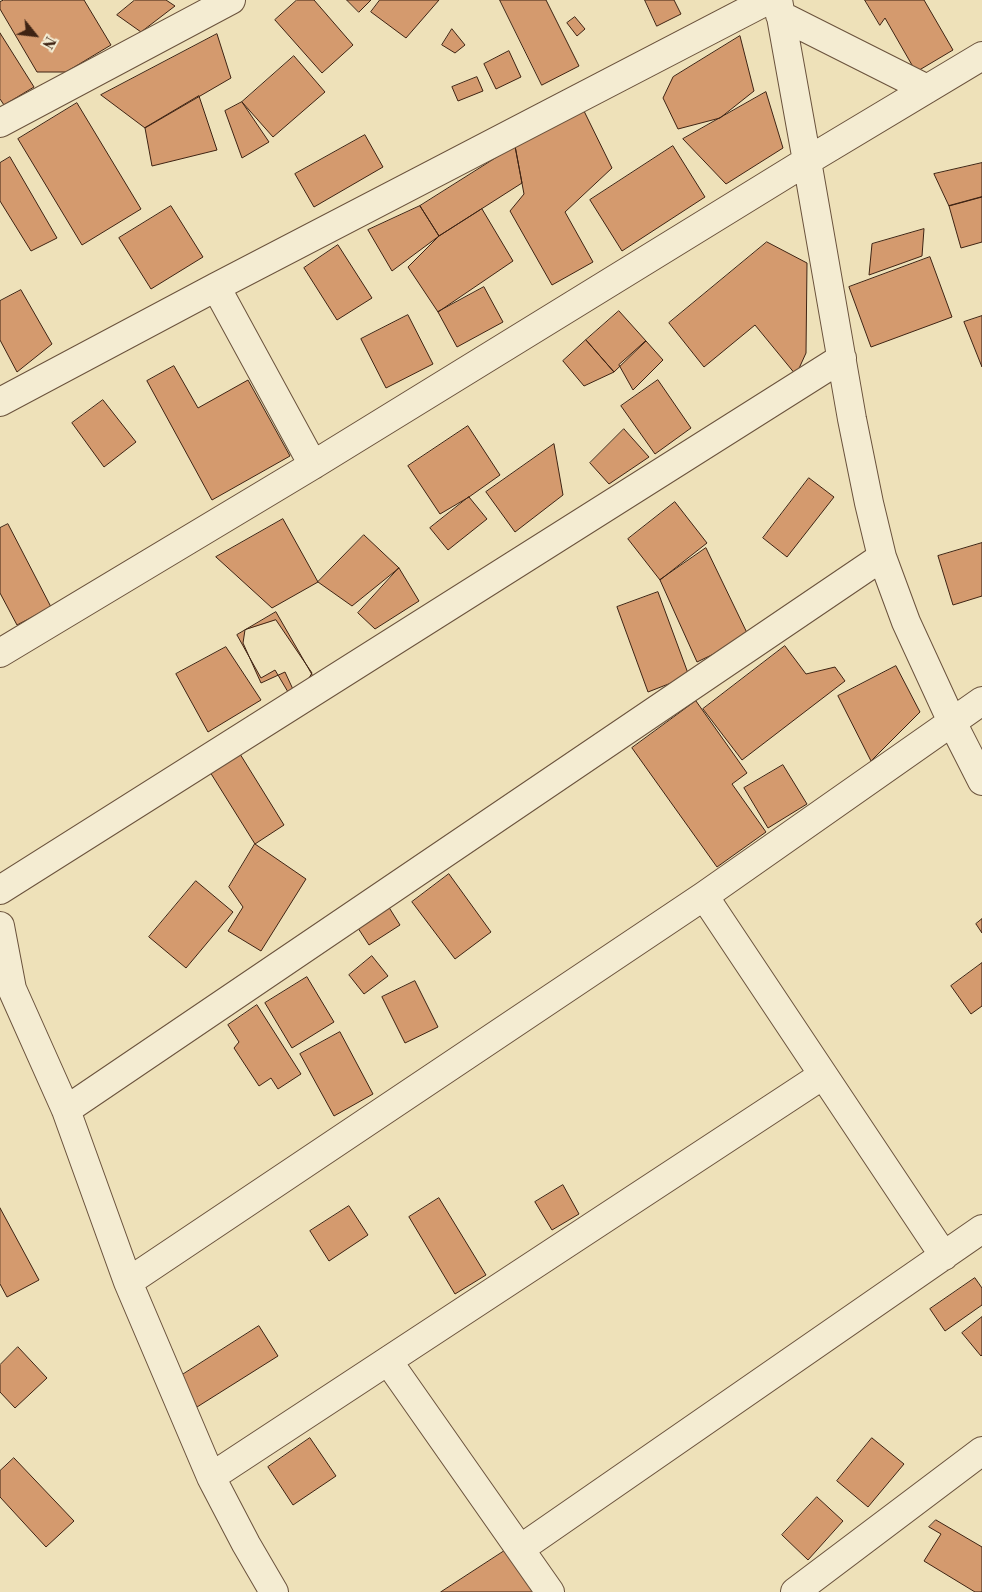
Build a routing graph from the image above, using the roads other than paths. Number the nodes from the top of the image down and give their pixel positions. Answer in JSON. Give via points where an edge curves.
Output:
{"nodes":[{"id":1,"x":231,"y":0,"type":"edge"},
{"id":2,"x":775,"y":5,"type":"edge"},
{"id":3,"x":982,"y":56,"type":"edge"},
{"id":4,"x":927,"y":89,"type":"junction"},
{"id":5,"x":0,"y":123,"type":"edge"},
{"id":6,"x":807,"y":161,"type":"junction"},
{"id":7,"x":216,"y":287,"type":"junction"},
{"id":8,"x":842,"y":358,"type":"junction"},
{"id":9,"x":0,"y":402,"type":"edge"},
{"id":10,"x":313,"y":465,"type":"junction"},
{"id":11,"x":882,"y":557,"type":"junction"},
{"id":12,"x":0,"y":653,"type":"edge"},
{"id":13,"x":982,"y":701,"type":"edge"},
{"id":14,"x":952,"y":722,"type":"junction"},
{"id":15,"x":982,"y":781,"type":"edge"},
{"id":16,"x":0,"y":890,"type":"edge"},
{"id":17,"x":704,"y":896,"type":"junction"},
{"id":18,"x":0,"y":926,"type":"edge"},
{"id":19,"x":6,"y":996,"type":"edge"},
{"id":20,"x":823,"y":1075,"type":"junction"},
{"id":21,"x":66,"y":1110,"type":"junction"},
{"id":22,"x":982,"y":1229,"type":"edge"},
{"id":23,"x":944,"y":1256,"type":"junction"},
{"id":24,"x":128,"y":1282,"type":"junction"},
{"id":25,"x":388,"y":1361,"type":"junction"},
{"id":26,"x":982,"y":1451,"type":"edge"},
{"id":27,"x":212,"y":1477,"type":"junction"},
{"id":28,"x":520,"y":1549,"type":"junction"},
{"id":29,"x":274,"y":1592,"type":"edge"},
{"id":30,"x":550,"y":1592,"type":"edge"},
{"id":31,"x":795,"y":1592,"type":"edge"}],
"edges":[{"from":1,"to":5,"type":"street"},
{"from":2,"to":4,"type":"street"},
{"from":2,"to":6,"type":"street"},
{"from":2,"to":7,"type":"street"},
{"from":3,"to":4,"type":"street"},
{"from":4,"to":6,"type":"street"},
{"from":6,"to":8,"type":"street"},
{"from":6,"to":10,"type":"street"},
{"from":7,"to":9,"type":"street"},
{"from":7,"to":10,"type":"street"},
{"from":8,"to":11,"type":"street"},
{"from":8,"to":16,"type":"street"},
{"from":10,"to":12,"type":"street"},
{"from":11,"to":14,"type":"street","via":[[906,622]]},
{"from":11,"to":21,"type":"street"},
{"from":13,"to":14,"type":"street"},
{"from":14,"to":15,"type":"street"},
{"from":14,"to":17,"type":"street"},
{"from":17,"to":20,"type":"street"},
{"from":17,"to":24,"type":"street"},
{"from":18,"to":19,"type":"street"},
{"from":19,"to":21,"type":"street"},
{"from":20,"to":23,"type":"street"},
{"from":20,"to":25,"type":"street"},
{"from":21,"to":24,"type":"street"},
{"from":22,"to":23,"type":"street"},
{"from":23,"to":28,"type":"street"},
{"from":24,"to":27,"type":"street"},
{"from":25,"to":27,"type":"street"},
{"from":25,"to":28,"type":"street"},
{"from":26,"to":31,"type":"street"},
{"from":27,"to":29,"type":"street"},
{"from":28,"to":30,"type":"street"}]}
